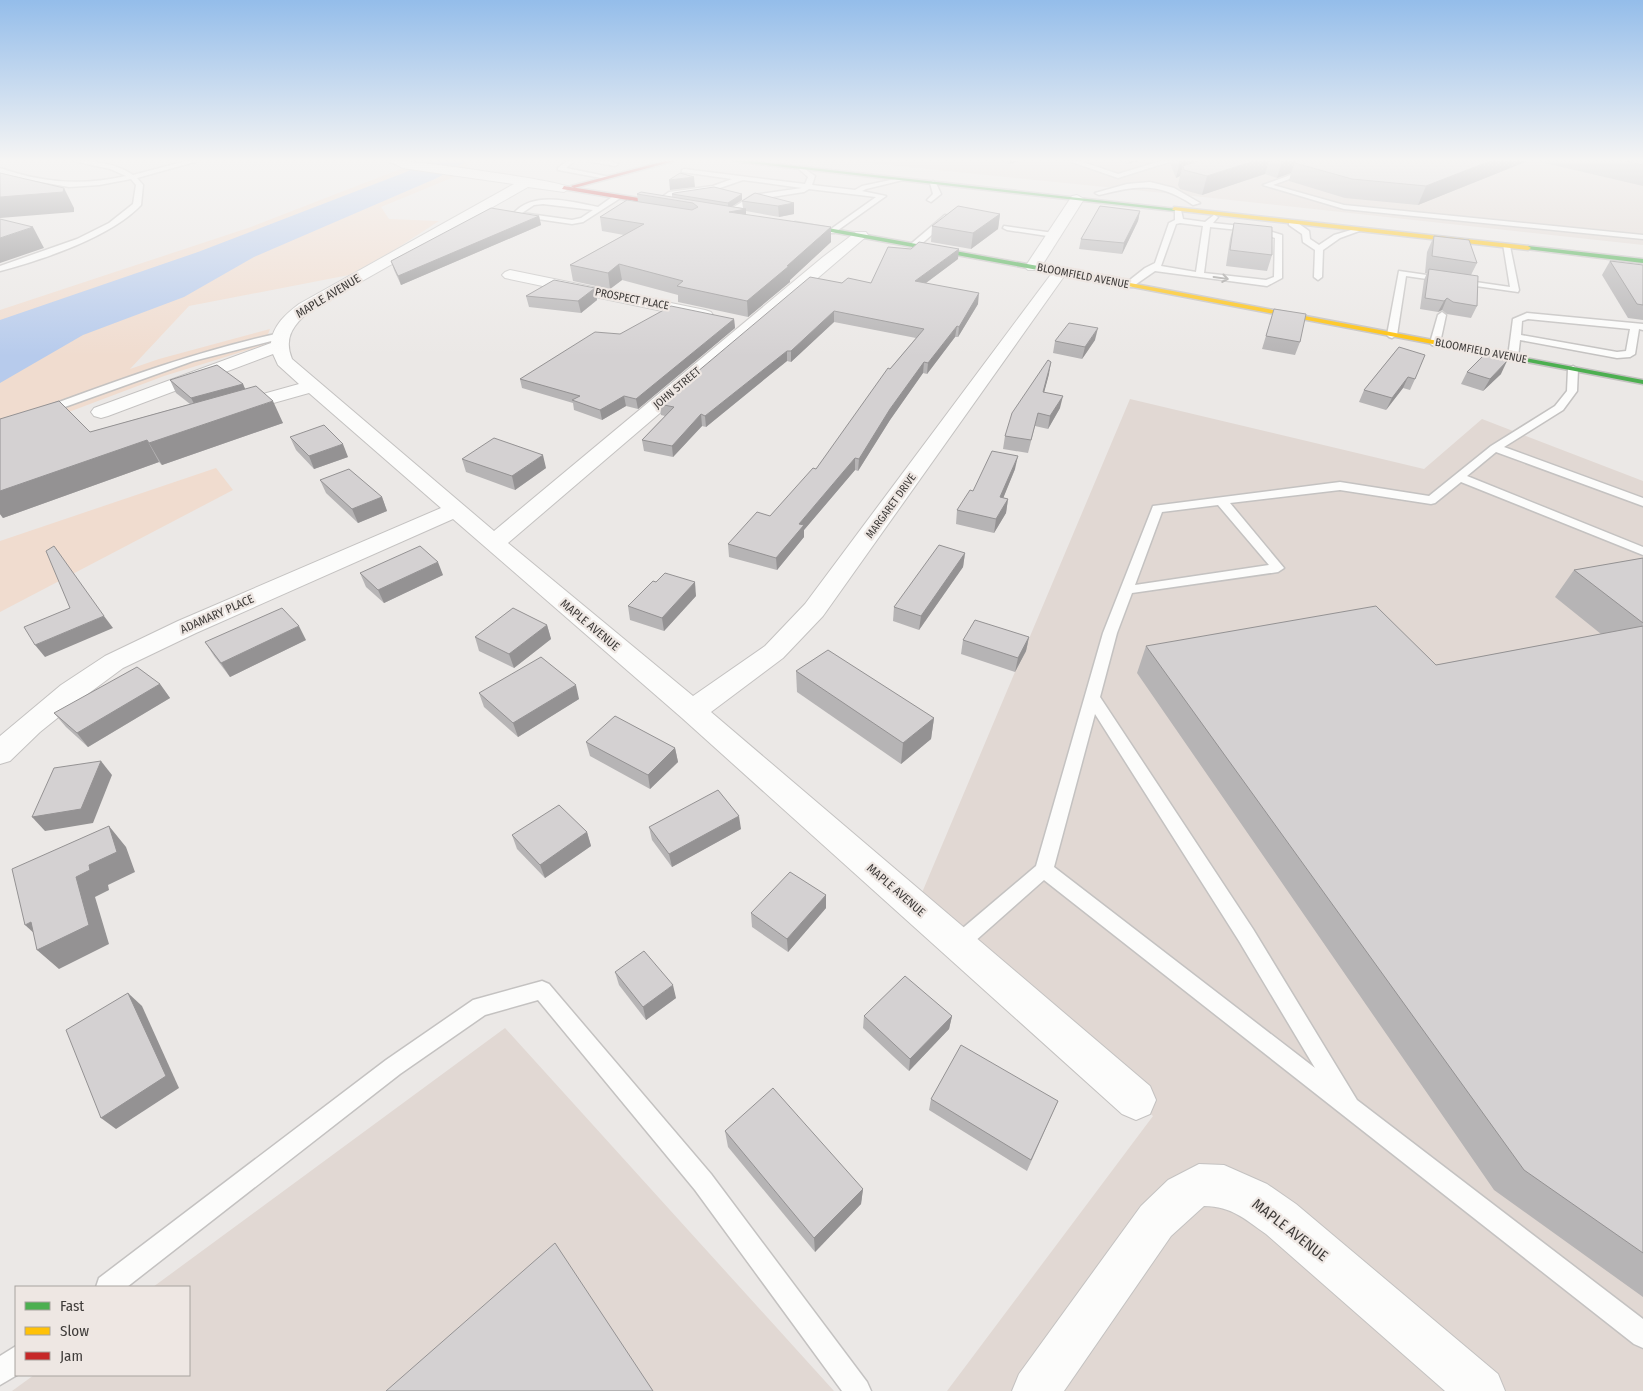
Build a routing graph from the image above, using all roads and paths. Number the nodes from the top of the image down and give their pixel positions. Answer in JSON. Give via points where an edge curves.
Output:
{"nodes":[{"id":1,"x":108,"y":226,"type":"edge"},
{"id":2,"x":449,"y":226,"type":"edge"},
{"id":3,"x":803,"y":226,"type":"edge"},
{"id":4,"x":841,"y":226,"type":"edge"},
{"id":5,"x":938,"y":226,"type":"edge"},
{"id":6,"x":1060,"y":226,"type":"edge"},
{"id":7,"x":1172,"y":226,"type":"edge"},
{"id":8,"x":1207,"y":226,"type":"edge"},
{"id":9,"x":1224,"y":226,"type":"edge"},
{"id":10,"x":1296,"y":226,"type":"edge"},
{"id":11,"x":1319,"y":226,"type":"edge"},
{"id":12,"x":1409,"y":226,"type":"edge"},
{"id":13,"x":1533,"y":226,"type":"edge"},
{"id":14,"x":1007,"y":228,"type":"dead end"},
{"id":15,"x":1358,"y":230,"type":"junction"},
{"id":16,"x":834,"y":231,"type":"junction"},
{"id":17,"x":861,"y":235,"type":"junction"},
{"id":18,"x":1054,"y":235,"type":"junction"},
{"id":19,"x":1643,"y":237,"type":"edge"},
{"id":20,"x":915,"y":245,"type":"junction"},
{"id":21,"x":1506,"y":246,"type":"junction"},
{"id":22,"x":1319,"y":249,"type":"junction"},
{"id":23,"x":1643,"y":251,"type":"edge"},
{"id":24,"x":1643,"y":261,"type":"edge"},
{"id":25,"x":1033,"y":267,"type":"junction"},
{"id":26,"x":1155,"y":268,"type":"junction"},
{"id":27,"x":0,"y":269,"type":"edge"},
{"id":28,"x":1446,"y":269,"type":"edge"},
{"id":29,"x":1060,"y":272,"type":"junction"},
{"id":30,"x":510,"y":275,"type":"dead end"},
{"id":31,"x":1200,"y":275,"type":"junction"},
{"id":32,"x":1318,"y":277,"type":"dead end"},
{"id":33,"x":1449,"y":280,"type":"junction"},
{"id":34,"x":1129,"y":285,"type":"junction"},
{"id":35,"x":1442,"y":315,"type":"edge"},
{"id":36,"x":716,"y":317,"type":"edge"},
{"id":37,"x":734,"y":321,"type":"edge"},
{"id":38,"x":753,"y":325,"type":"junction"},
{"id":39,"x":1639,"y":326,"type":"edge"},
{"id":40,"x":1392,"y":334,"type":"junction"},
{"id":41,"x":1516,"y":337,"type":"junction"},
{"id":42,"x":279,"y":341,"type":"junction"},
{"id":43,"x":1435,"y":343,"type":"junction"},
{"id":44,"x":1513,"y":357,"type":"junction"},
{"id":45,"x":1573,"y":369,"type":"junction"},
{"id":46,"x":1643,"y":382,"type":"edge"},
{"id":47,"x":312,"y":386,"type":"junction"},
{"id":48,"x":101,"y":412,"type":"dead end"},
{"id":49,"x":38,"y":413,"type":"edge"},
{"id":50,"x":218,"y":413,"type":"edge"},
{"id":51,"x":1495,"y":448,"type":"junction"},
{"id":52,"x":1460,"y":477,"type":"junction"},
{"id":53,"x":1221,"y":501,"type":"junction"},
{"id":54,"x":1643,"y":502,"type":"edge"},
{"id":55,"x":456,"y":510,"type":"junction"},
{"id":56,"x":494,"y":543,"type":"junction"},
{"id":57,"x":1643,"y":550,"type":"edge"},
{"id":58,"x":1126,"y":590,"type":"junction"},
{"id":59,"x":1092,"y":697,"type":"junction"},
{"id":60,"x":692,"y":711,"type":"junction"},
{"id":61,"x":0,"y":753,"type":"edge"},
{"id":62,"x":1044,"y":870,"type":"junction"},
{"id":63,"x":958,"y":944,"type":"junction"},
{"id":64,"x":1136,"y":1100,"type":"dead end"},
{"id":65,"x":1352,"y":1109,"type":"junction"},
{"id":66,"x":109,"y":1286,"type":"edge"},
{"id":67,"x":1643,"y":1335,"type":"edge"},
{"id":68,"x":15,"y":1360,"type":"edge"},
{"id":69,"x":0,"y":1372,"type":"edge"},
{"id":70,"x":858,"y":1391,"type":"edge"},
{"id":71,"x":1036,"y":1391,"type":"edge"},
{"id":72,"x":1480,"y":1391,"type":"edge"}],
"edges":[{"from":1,"to":27,"type":"lane","via":[[80,241]]},
{"from":2,"to":42,"type":"street","name":"MAPLE AVENUE","via":[[305,307],[288,321]]},
{"from":3,"to":16,"type":"main road","name":"BLOOMFIELD AVENUE"},
{"from":4,"to":16,"type":"lane"},
{"from":5,"to":20,"type":"lane"},
{"from":6,"to":18,"type":"street"},
{"from":7,"to":26,"type":"lane"},
{"from":8,"to":31,"type":"lane"},
{"from":31,"to":9,"type":"lane","one_way":true,"via":[[1266,283],[1278,278],[1279,237],[1259,230]]},
{"from":10,"to":22,"type":"lane","via":[[1306,233],[1306,240]]},
{"from":11,"to":15,"type":"main road"},
{"from":12,"to":23,"type":"main road"},
{"from":13,"to":19,"type":"lane"},
{"from":14,"to":18,"type":"lane"},
{"from":15,"to":21,"type":"main road"},
{"from":15,"to":22,"type":"lane","via":[[1343,233]]},
{"from":16,"to":17,"type":"main road","name":"BLOOMFIELD AVENUE"},
{"from":17,"to":20,"type":"main road","name":"BLOOMFIELD AVENUE"},
{"from":17,"to":38,"type":"street","name":"JOHN STREET"},
{"from":18,"to":25,"type":"street"},
{"from":20,"to":25,"type":"main road","name":"BLOOMFIELD AVENUE"},
{"from":21,"to":24,"type":"main road"},
{"from":21,"to":33,"type":"lane","via":[[1515,290]]},
{"from":22,"to":32,"type":"lane"},
{"from":25,"to":29,"type":"main road","name":"BLOOMFIELD AVENUE"},
{"from":26,"to":31,"type":"lane"},
{"from":26,"to":34,"type":"lane"},
{"from":28,"to":33,"type":"lane"},
{"from":29,"to":34,"type":"main road","name":"BLOOMFIELD AVENUE"},
{"from":29,"to":60,"type":"street","name":"MARGARET DRIVE","via":[[814,610],[774,652]]},
{"from":30,"to":36,"type":"street","name":"PROSPECT PLACE"},
{"from":33,"to":40,"type":"lane","via":[[1402,273]]},
{"from":34,"to":40,"type":"main road","name":"BLOOMFIELD AVENUE"},
{"from":35,"to":43,"type":"lane"},
{"from":37,"to":38,"type":"street"},
{"from":38,"to":56,"type":"street","name":"JOHN STREET"},
{"from":39,"to":41,"type":"lane","via":[[1527,316],[1518,319]]},
{"from":39,"to":41,"type":"lane","via":[[1630,354],[1617,355]]},
{"from":40,"to":43,"type":"main road","name":"BLOOMFIELD AVENUE"},
{"from":41,"to":44,"type":"lane"},
{"from":42,"to":47,"type":"street","name":"MAPLE AVENUE","via":[[284,361]]},
{"from":42,"to":48,"type":"street"},
{"from":42,"to":49,"type":"lane","via":[[249,342],[174,364]]},
{"from":43,"to":44,"type":"main road","name":"BLOOMFIELD AVENUE"},
{"from":44,"to":45,"type":"main road","name":"BLOOMFIELD AVENUE"},
{"from":45,"to":46,"type":"main road","name":"BLOOMFIELD AVENUE"},
{"from":45,"to":51,"type":"lane","via":[[1572,392],[1559,408]]},
{"from":47,"to":50,"type":"street"},
{"from":47,"to":55,"type":"street","name":"MAPLE AVENUE"},
{"from":51,"to":52,"type":"lane"},
{"from":51,"to":54,"type":"lane"},
{"from":52,"to":53,"type":"lane","via":[[1431,500],[1340,486]]},
{"from":52,"to":57,"type":"lane"},
{"from":53,"to":58,"type":"lane","via":[[1157,509]]},
{"from":53,"to":58,"type":"lane","via":[[1278,568]]},
{"from":55,"to":56,"type":"street","name":"MAPLE AVENUE"},
{"from":55,"to":61,"type":"street","name":"ADAMARY PLACE","via":[[114,662],[30,724]]},
{"from":56,"to":60,"type":"street","name":"MAPLE AVENUE"},
{"from":58,"to":59,"type":"lane"},
{"from":59,"to":62,"type":"lane"},
{"from":59,"to":65,"type":"lane","via":[[1246,935]]},
{"from":60,"to":63,"type":"street","name":"MAPLE AVENUE"},
{"from":62,"to":63,"type":"lane"},
{"from":62,"to":65,"type":"lane"},
{"from":63,"to":64,"type":"street","name":"MAPLE AVENUE"},
{"from":65,"to":67,"type":"lane"},
{"from":66,"to":70,"type":"lane","via":[[432,1039],[480,1007],[542,990],[703,1182]]},
{"from":68,"to":69,"type":"lane"},
{"from":71,"to":72,"type":"street","name":"MAPLE AVENUE","via":[[1156,1221],[1183,1195],[1199,1185],[1224,1186],[1252,1198],[1281,1219]]}]}
